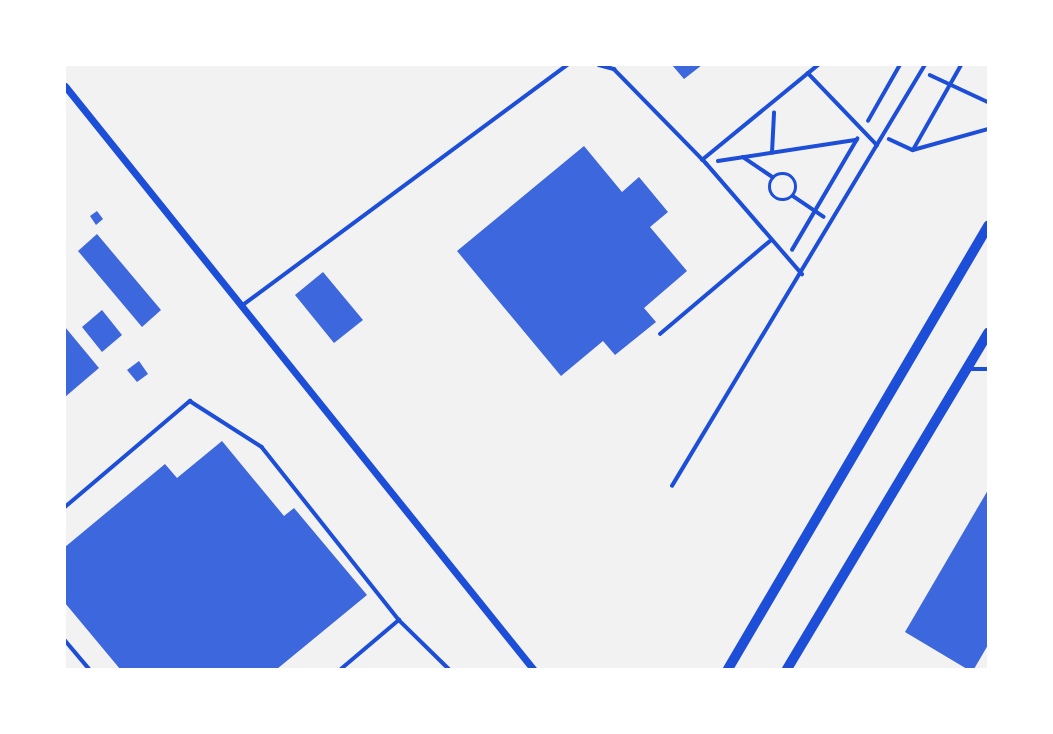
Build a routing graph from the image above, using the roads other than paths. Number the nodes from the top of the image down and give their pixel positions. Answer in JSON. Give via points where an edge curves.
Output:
{"nodes":[{"id":1,"x":567,"y":65,"type":"edge"},
{"id":2,"x":599,"y":65,"type":"edge"},
{"id":3,"x":818,"y":65,"type":"edge"},
{"id":4,"x":925,"y":65,"type":"edge"},
{"id":5,"x":808,"y":73,"type":"junction"},
{"id":6,"x":65,"y":86,"type":"edge"},
{"id":7,"x":878,"y":145,"type":"junction"},
{"id":8,"x":704,"y":161,"type":"junction"},
{"id":9,"x":988,"y":226,"type":"edge"},
{"id":10,"x":771,"y":241,"type":"junction"},
{"id":11,"x":802,"y":275,"type":"junction"},
{"id":12,"x":242,"y":306,"type":"junction"},
{"id":13,"x":988,"y":332,"type":"edge"},
{"id":14,"x":660,"y":334,"type":"dead end"},
{"id":15,"x":967,"y":369,"type":"junction"},
{"id":16,"x":988,"y":369,"type":"edge"},
{"id":17,"x":673,"y":486,"type":"dead end"},
{"id":18,"x":65,"y":507,"type":"edge"},
{"id":19,"x":400,"y":620,"type":"junction"},
{"id":20,"x":65,"y":640,"type":"edge"},
{"id":21,"x":89,"y":669,"type":"edge"},
{"id":22,"x":341,"y":669,"type":"edge"},
{"id":23,"x":449,"y":669,"type":"edge"},
{"id":24,"x":533,"y":669,"type":"edge"},
{"id":25,"x":728,"y":669,"type":"edge"},
{"id":26,"x":787,"y":669,"type":"edge"}],
"edges":[{"from":1,"to":12,"type":"lane"},
{"from":2,"to":8,"type":"lane","via":[[614,69]]},
{"from":3,"to":5,"type":"lane"},
{"from":4,"to":7,"type":"lane"},
{"from":5,"to":7,"type":"lane"},
{"from":5,"to":8,"type":"lane"},
{"from":6,"to":12,"type":"street"},
{"from":7,"to":11,"type":"lane"},
{"from":8,"to":10,"type":"lane"},
{"from":9,"to":25,"type":"main road"},
{"from":10,"to":11,"type":"lane"},
{"from":10,"to":14,"type":"lane"},
{"from":11,"to":17,"type":"lane"},
{"from":12,"to":24,"type":"street"},
{"from":13,"to":15,"type":"main road"},
{"from":15,"to":16,"type":"lane"},
{"from":15,"to":26,"type":"main road"},
{"from":18,"to":19,"type":"lane","via":[[190,401],[262,447]]},
{"from":19,"to":22,"type":"lane"},
{"from":19,"to":23,"type":"lane"},
{"from":20,"to":21,"type":"lane"}]}
